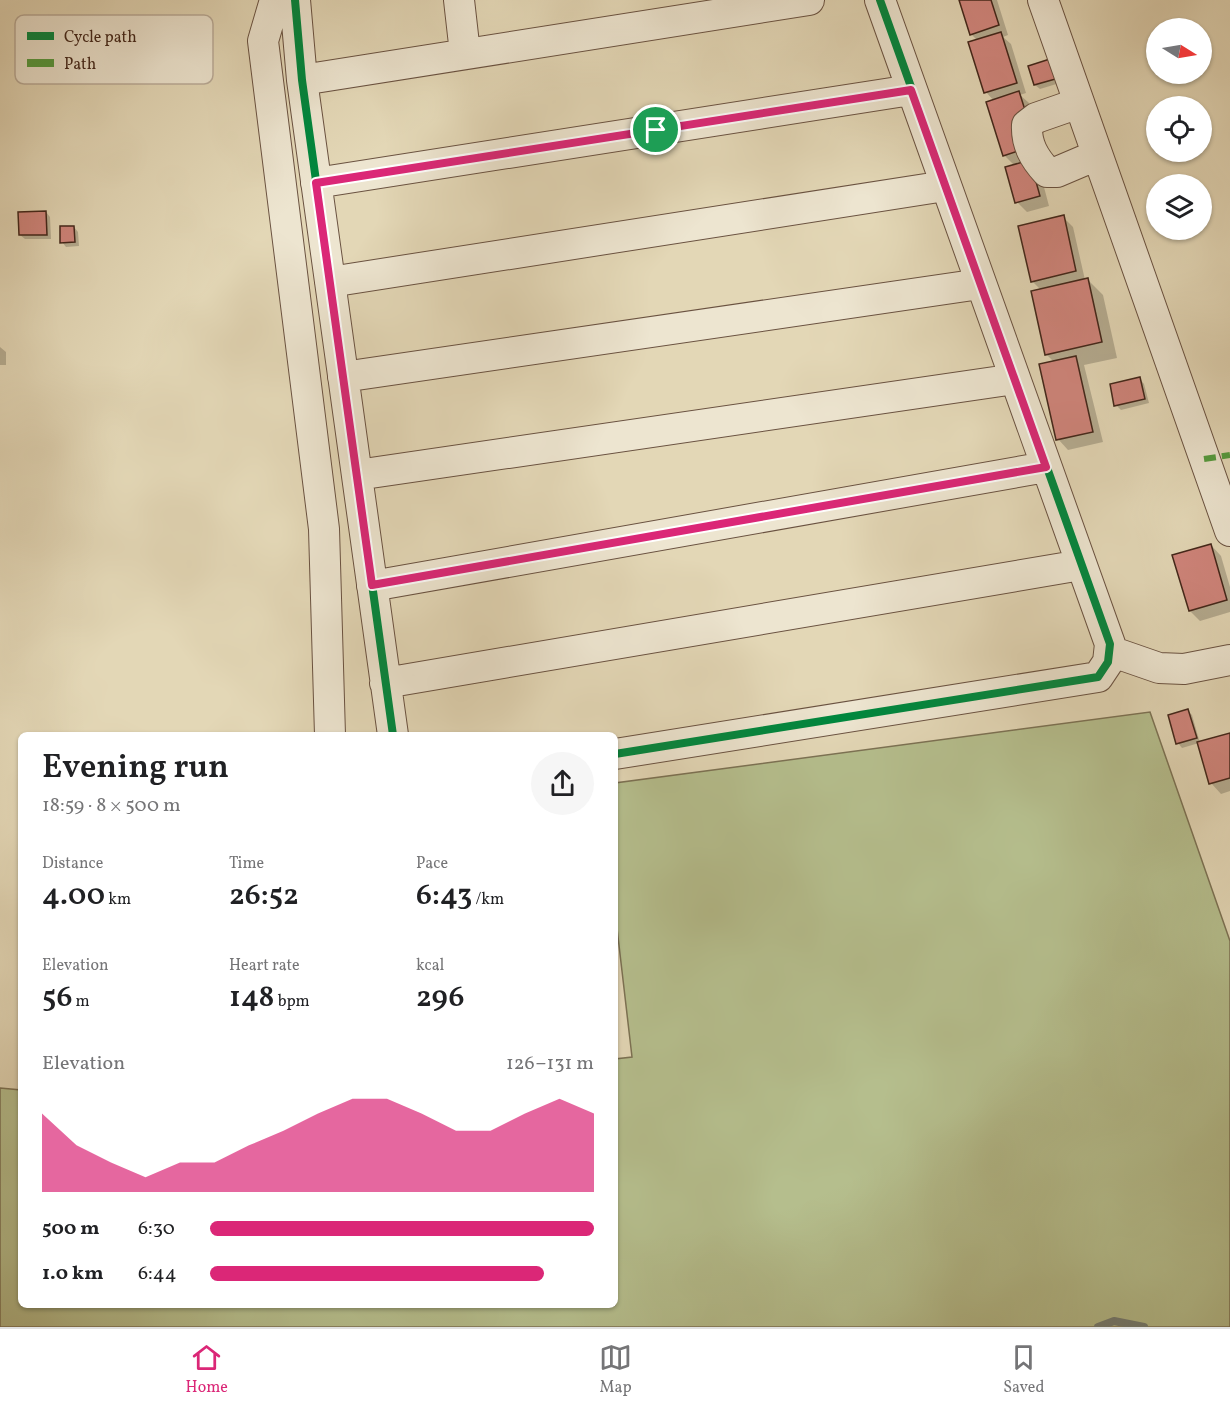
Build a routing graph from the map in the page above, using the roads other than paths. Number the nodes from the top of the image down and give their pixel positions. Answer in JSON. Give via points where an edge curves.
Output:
{"nodes":[{"id":1,"x":275,"y":0,"type":"edge"},
{"id":2,"x":295,"y":0,"type":"edge"},
{"id":3,"x":459,"y":0,"type":"edge"},
{"id":4,"x":809,"y":0,"type":"edge"},
{"id":5,"x":880,"y":0,"type":"edge"},
{"id":6,"x":1042,"y":0,"type":"edge"},
{"id":7,"x":465,"y":53,"type":"junction"},
{"id":8,"x":302,"y":80,"type":"junction"},
{"id":9,"x":911,"y":90,"type":"junction"},
{"id":10,"x":1079,"y":103,"type":"junction"},
{"id":11,"x":1097,"y":155,"type":"junction"},
{"id":12,"x":316,"y":183,"type":"junction"},
{"id":13,"x":945,"y":186,"type":"junction"},
{"id":14,"x":330,"y":282,"type":"junction"},
{"id":15,"x":981,"y":284,"type":"junction"},
{"id":16,"x":343,"y":377,"type":"junction"},
{"id":17,"x":1015,"y":379,"type":"junction"},
{"id":18,"x":1046,"y":467,"type":"junction"},
{"id":19,"x":357,"y":475,"type":"junction"},
{"id":20,"x":1230,"y":531,"type":"edge"},
{"id":21,"x":1081,"y":564,"type":"junction"},
{"id":22,"x":372,"y":585,"type":"junction"},
{"id":23,"x":1110,"y":651,"type":"junction"},
{"id":24,"x":1230,"y":660,"type":"edge"},
{"id":25,"x":385,"y":683,"type":"junction"},
{"id":26,"x":330,"y":732,"type":"edge"},
{"id":27,"x":393,"y":732,"type":"edge"},
{"id":28,"x":618,"y":754,"type":"edge"}],
"edges":[{"from":1,"to":26,"type":"street","via":[[262,40],[324,529]]},
{"from":2,"to":8,"type":"street"},
{"from":3,"to":7,"type":"street"},
{"from":4,"to":7,"type":"street"},
{"from":5,"to":9,"type":"street"},
{"from":6,"to":10,"type":"street"},
{"from":7,"to":8,"type":"street"},
{"from":8,"to":12,"type":"street"},
{"from":9,"to":12,"type":"street"},
{"from":9,"to":13,"type":"street"},
{"from":10,"to":11,"type":"street"},
{"from":10,"to":11,"type":"street","via":[[1036,118],[1027,125],[1026,139],[1047,172],[1057,172]]},
{"from":11,"to":20,"type":"street"},
{"from":12,"to":14,"type":"street"},
{"from":13,"to":14,"type":"street"},
{"from":13,"to":15,"type":"street"},
{"from":14,"to":16,"type":"street"},
{"from":15,"to":16,"type":"street"},
{"from":15,"to":17,"type":"street"},
{"from":16,"to":19,"type":"street"},
{"from":17,"to":18,"type":"street"},
{"from":17,"to":19,"type":"street"},
{"from":18,"to":21,"type":"street"},
{"from":18,"to":22,"type":"street"},
{"from":19,"to":22,"type":"street"},
{"from":21,"to":23,"type":"street"},
{"from":21,"to":25,"type":"street"},
{"from":22,"to":25,"type":"street"},
{"from":23,"to":24,"type":"street","via":[[1159,668]]},
{"from":23,"to":28,"type":"street","via":[[1098,676]]},
{"from":25,"to":27,"type":"street"}]}
